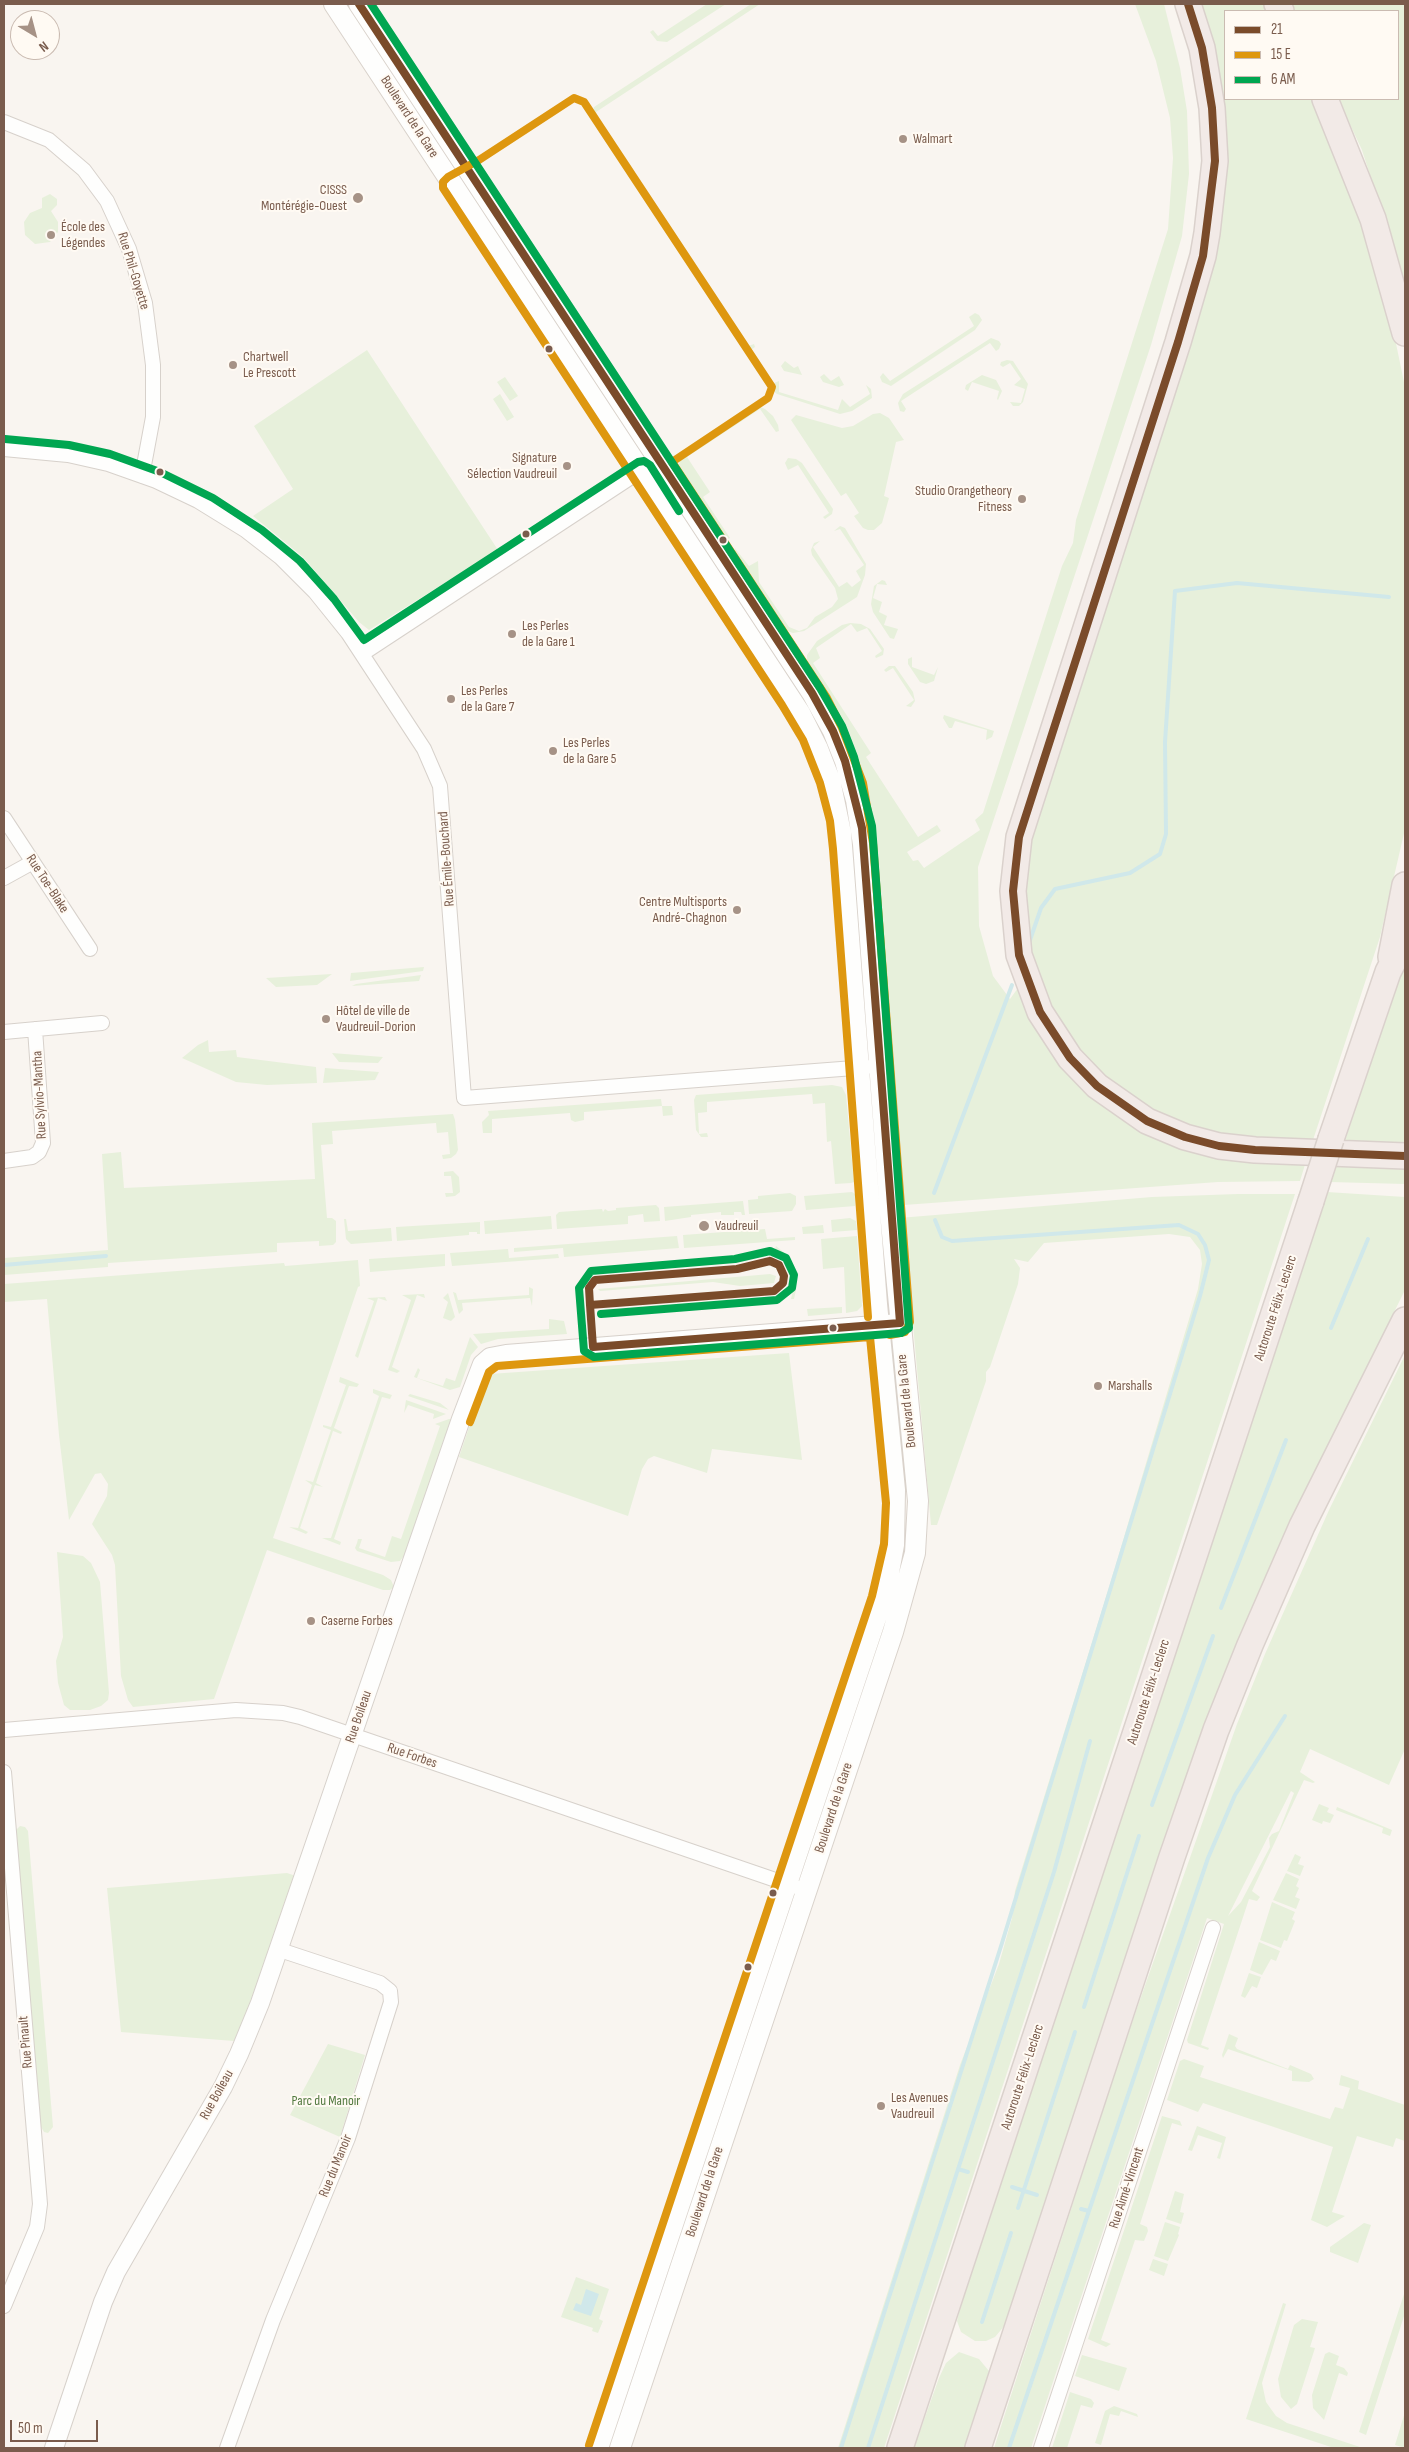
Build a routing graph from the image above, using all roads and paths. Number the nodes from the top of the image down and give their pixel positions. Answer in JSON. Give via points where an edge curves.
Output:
{"nodes":[{"id":1,"x":334,"y":4,"type":"edge"},
{"id":2,"x":359,"y":4,"type":"edge"},
{"id":3,"x":1188,"y":4,"type":"edge"},
{"id":4,"x":1325,"y":100,"type":"edge"},
{"id":5,"x":4,"y":122,"type":"edge"},
{"id":6,"x":1405,"y":333,"type":"edge"},
{"id":7,"x":4,"y":449,"type":"edge"},
{"id":8,"x":658,"y":459,"type":"junction"},
{"id":9,"x":642,"y":471,"type":"junction"},
{"id":10,"x":142,"y":476,"type":"junction"},
{"id":11,"x":362,"y":654,"type":"junction"},
{"id":12,"x":4,"y":818,"type":"edge"},
{"id":13,"x":33,"y":862,"type":"junction"},
{"id":14,"x":4,"y":878,"type":"edge"},
{"id":15,"x":1405,"y":884,"type":"edge"},
{"id":16,"x":1405,"y":939,"type":"edge"},
{"id":17,"x":90,"y":950,"type":"dead end"},
{"id":18,"x":1388,"y":972,"type":"junction"},
{"id":19,"x":102,"y":1023,"type":"dead end"},
{"id":20,"x":36,"y":1029,"type":"junction"},
{"id":21,"x":4,"y":1032,"type":"edge"},
{"id":22,"x":880,"y":1066,"type":"junction"},
{"id":23,"x":859,"y":1068,"type":"junction"},
{"id":24,"x":1405,"y":1156,"type":"edge"},
{"id":25,"x":4,"y":1161,"type":"edge"},
{"id":26,"x":1405,"y":1320,"type":"edge"},
{"id":27,"x":900,"y":1323,"type":"junction"},
{"id":28,"x":879,"y":1326,"type":"junction"},
{"id":29,"x":4,"y":1730,"type":"edge"},
{"id":30,"x":353,"y":1735,"type":"junction"},
{"id":31,"x":4,"y":1772,"type":"edge"},
{"id":32,"x":6,"y":1819,"type":"edge"},
{"id":33,"x":786,"y":1883,"type":"junction"},
{"id":34,"x":807,"y":1890,"type":"junction"},
{"id":35,"x":1213,"y":1928,"type":"dead end"},
{"id":36,"x":280,"y":1950,"type":"junction"},
{"id":37,"x":4,"y":2306,"type":"edge"},
{"id":38,"x":54,"y":2448,"type":"edge"},
{"id":39,"x":227,"y":2448,"type":"edge"},
{"id":40,"x":598,"y":2448,"type":"edge"},
{"id":41,"x":620,"y":2448,"type":"edge"},
{"id":42,"x":900,"y":2448,"type":"edge"},
{"id":43,"x":978,"y":2448,"type":"edge"},
{"id":44,"x":1041,"y":2448,"type":"edge"}],
"edges":[{"from":1,"to":9,"type":"main road","name":"Boulevard de la Gare"},
{"from":2,"to":8,"type":"main road","name":"Boulevard de la Gare"},
{"from":3,"to":24,"type":"highway","via":[[1202,48],[1212,108],[1215,168],[1208,233],[1178,342],[1019,837],[1012,891],[1019,956],[1040,1012],[1065,1051],[1096,1086],[1146,1121],[1185,1137],[1219,1146]]},
{"from":4,"to":6,"type":"highway","via":[[1373,219]]},
{"from":5,"to":10,"type":"street","name":"Rue Phil-Goyette","via":[[49,140],[76,162],[98,188],[126,241],[145,303],[153,365],[153,417]]},
{"from":7,"to":10,"type":"street","name":"Rue Émile-Bouchard","via":[[83,458]]},
{"from":8,"to":9,"type":"street"},
{"from":8,"to":22,"type":"main road","name":"Boulevard de la Gare","via":[[812,693],[833,731],[845,762],[856,800],[863,844]]},
{"from":9,"to":11,"type":"street"},
{"from":9,"to":23,"type":"main road","name":"Boulevard de la Gare","via":[[800,713],[824,763],[834,793],[841,833]]},
{"from":10,"to":11,"type":"street","name":"Rue Émile-Bouchard","via":[[209,507],[275,553],[320,599]]},
{"from":11,"to":23,"type":"street","name":"Rue Émile-Bouchard","via":[[424,749],[440,786],[464,1098]]},
{"from":12,"to":13,"type":"street","name":"Rue Toe-Blake"},
{"from":13,"to":14,"type":"street"},
{"from":13,"to":17,"type":"street","name":"Rue Toe-Blake"},
{"from":15,"to":18,"type":"highway"},
{"from":16,"to":18,"type":"highway","name":"Autoroute Félix-Leclerc"},
{"from":18,"to":42,"type":"highway","name":"Autoroute Félix-Leclerc","bridge":true},
{"from":19,"to":20,"type":"street"},
{"from":20,"to":21,"type":"street"},
{"from":20,"to":25,"type":"street","name":"Rue Sylvio-Mantha","via":[[44,1143],[32,1157]]},
{"from":22,"to":23,"type":"street","name":"Rue Émile-Bouchard"},
{"from":22,"to":27,"type":"main road","name":"Boulevard de la Gare"},
{"from":23,"to":28,"type":"main road","name":"Boulevard de la Gare"},
{"from":26,"to":43,"type":"highway","via":[[1296,1539],[1216,1730]]},
{"from":27,"to":28,"type":"street","name":"Rue Boileau"},
{"from":27,"to":34,"type":"main road","name":"Boulevard de la Gare","via":[[918,1501],[915,1553],[893,1632]]},
{"from":28,"to":30,"type":"street","name":"Rue Boileau","via":[[506,1354],[487,1359],[477,1374],[466,1404]]},
{"from":28,"to":33,"type":"main road","name":"Boulevard de la Gare","via":[[895,1490],[893,1551],[882,1599]]},
{"from":29,"to":30,"type":"street","name":"Rue Forbes","via":[[255,1710],[300,1717]]},
{"from":30,"to":33,"type":"street","name":"Rue Forbes"},
{"from":30,"to":36,"type":"street","name":"Rue Boileau"},
{"from":31,"to":32,"type":"street","name":"Rue Pinault"},
{"from":32,"to":37,"type":"street","name":"Rue Pinault","via":[[40,2212]]},
{"from":33,"to":34,"type":"street","name":"Rue Forbes"},
{"from":33,"to":40,"type":"main road","name":"Boulevard de la Gare"},
{"from":34,"to":41,"type":"main road","name":"Boulevard de la Gare"},
{"from":35,"to":44,"type":"street","name":"Rue Aimé-Vincent"},
{"from":36,"to":38,"type":"street","name":"Rue Boileau","via":[[231,2072],[113,2278]]},
{"from":36,"to":39,"type":"street","name":"Rue du Manoir","via":[[380,1983],[390,1991],[391,2002],[348,2138],[273,2320]]}]}
